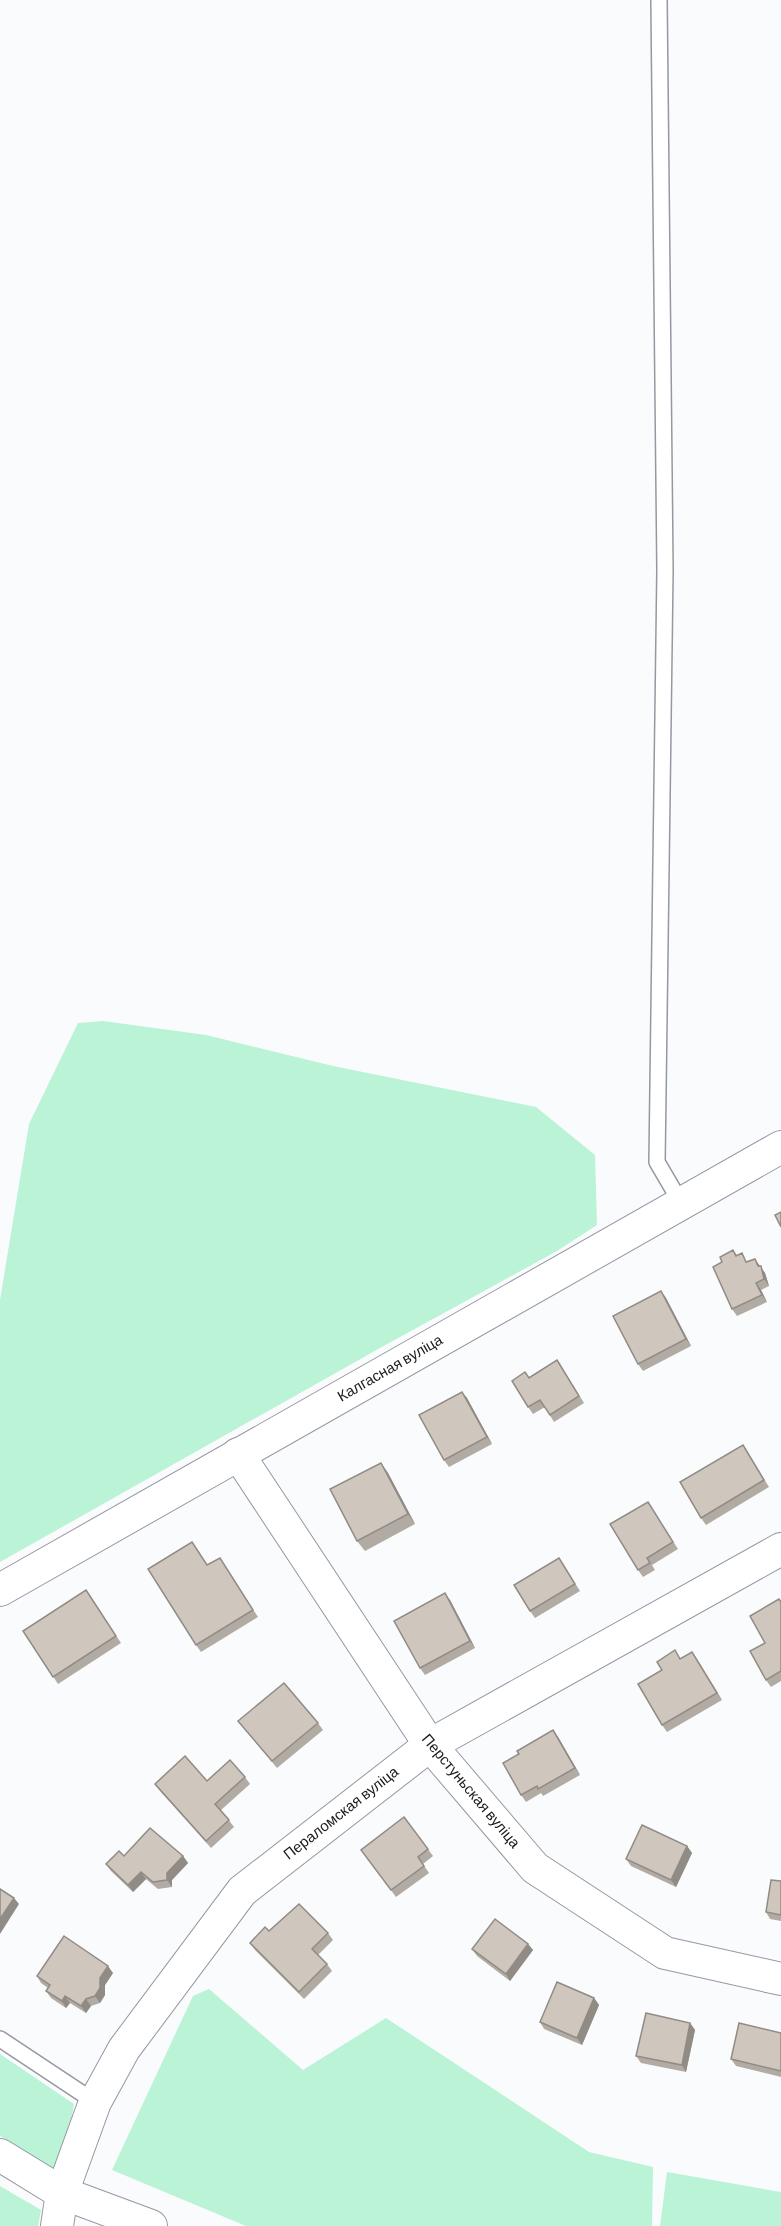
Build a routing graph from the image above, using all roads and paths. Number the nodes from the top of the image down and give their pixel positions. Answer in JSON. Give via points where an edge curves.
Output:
{"nodes":[{"id":1,"x":659,"y":0,"type":"edge"},
{"id":2,"x":781,"y":1147,"type":"edge"},
{"id":3,"x":681,"y":1203,"type":"junction"},
{"id":4,"x":238,"y":1454,"type":"junction"},
{"id":5,"x":781,"y":1549,"type":"edge"},
{"id":6,"x":0,"y":1590,"type":"edge"},
{"id":7,"x":430,"y":1745,"type":"junction"},
{"id":8,"x":781,"y":1979,"type":"edge"},
{"id":9,"x":0,"y":2039,"type":"edge"},
{"id":10,"x":94,"y":2102,"type":"junction"},
{"id":11,"x":0,"y":2155,"type":"edge"},
{"id":12,"x":62,"y":2193,"type":"junction"},
{"id":13,"x":57,"y":2226,"type":"edge"},
{"id":14,"x":151,"y":2226,"type":"edge"}],
"edges":[{"from":1,"to":3,"type":"lane","via":[[665,570],[657,1162]]},
{"from":2,"to":3,"type":"street","name":"Калгасная вуліца"},
{"from":3,"to":4,"type":"street","name":"Калгасная вуліца"},
{"from":4,"to":6,"type":"street","name":"Калгасная вуліца"},
{"from":4,"to":7,"type":"street","name":"Перстуньская вуліца"},
{"from":5,"to":7,"type":"street","name":"Пераломская вуліца"},
{"from":7,"to":8,"type":"street","name":"Перстуньская вуліца","via":[[535,1868],[665,1953]]},
{"from":7,"to":10,"type":"street","name":"Пераломская вуліца","via":[[242,1891],[124,2049]]},
{"from":9,"to":10,"type":"lane"},
{"from":10,"to":12,"type":"street","name":"Пераломская вуліца"},
{"from":11,"to":12,"type":"street"},
{"from":12,"to":13,"type":"street","name":"Пераломская вуліца"},
{"from":12,"to":14,"type":"street"}]}
